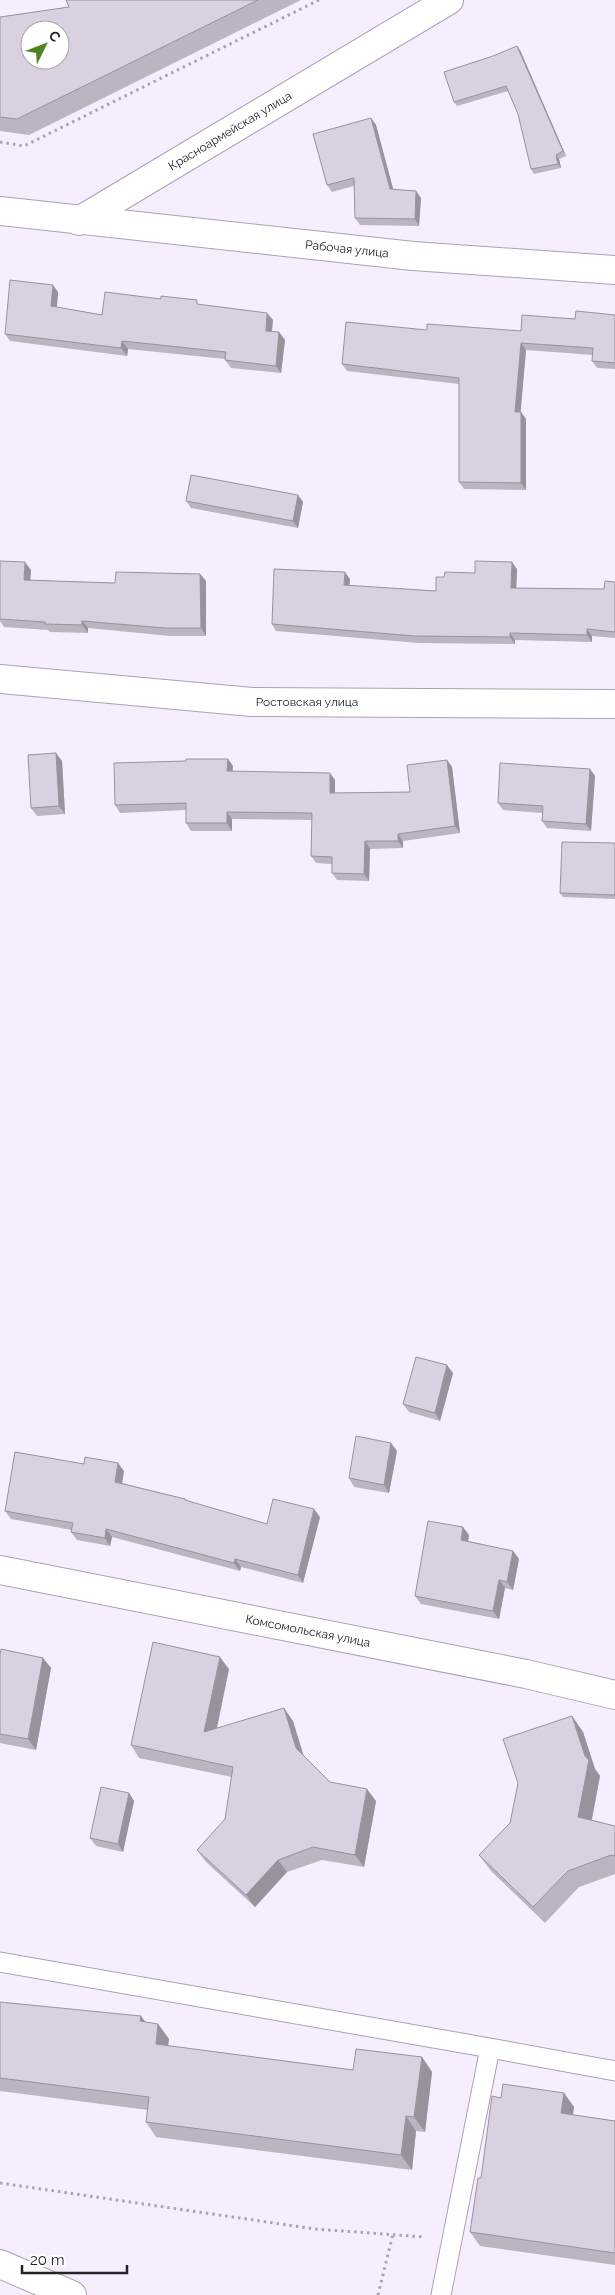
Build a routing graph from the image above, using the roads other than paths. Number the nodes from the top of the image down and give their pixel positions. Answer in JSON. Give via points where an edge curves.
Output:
{"nodes":[{"id":1,"x":449,"y":0,"type":"edge"},
{"id":2,"x":0,"y":211,"type":"edge"},
{"id":3,"x":79,"y":221,"type":"junction"},
{"id":4,"x":615,"y":270,"type":"edge"},
{"id":5,"x":0,"y":679,"type":"edge"},
{"id":6,"x":615,"y":704,"type":"edge"},
{"id":7,"x":0,"y":1570,"type":"edge"},
{"id":8,"x":615,"y":1695,"type":"edge"},
{"id":9,"x":0,"y":1962,"type":"edge"},
{"id":10,"x":490,"y":2048,"type":"junction"},
{"id":11,"x":615,"y":2070,"type":"edge"},
{"id":12,"x":0,"y":2265,"type":"edge"},
{"id":13,"x":25,"y":2295,"type":"edge"},
{"id":14,"x":72,"y":2295,"type":"edge"},
{"id":15,"x":441,"y":2295,"type":"edge"}],
"edges":[{"from":1,"to":3,"type":"street","name":"Красноармейская улица"},
{"from":2,"to":3,"type":"street"},
{"from":3,"to":4,"type":"street","name":"Рабочая улица","via":[[412,256]]},
{"from":5,"to":6,"type":"street","name":"Ростовская улица","via":[[252,702]]},
{"from":7,"to":8,"type":"street","name":"Комсомольская улица","via":[[526,1674]]},
{"from":9,"to":10,"type":"lane"},
{"from":10,"to":11,"type":"lane"},
{"from":10,"to":15,"type":"lane"},
{"from":12,"to":13,"type":"street"},
{"from":12,"to":14,"type":"street"}]}
